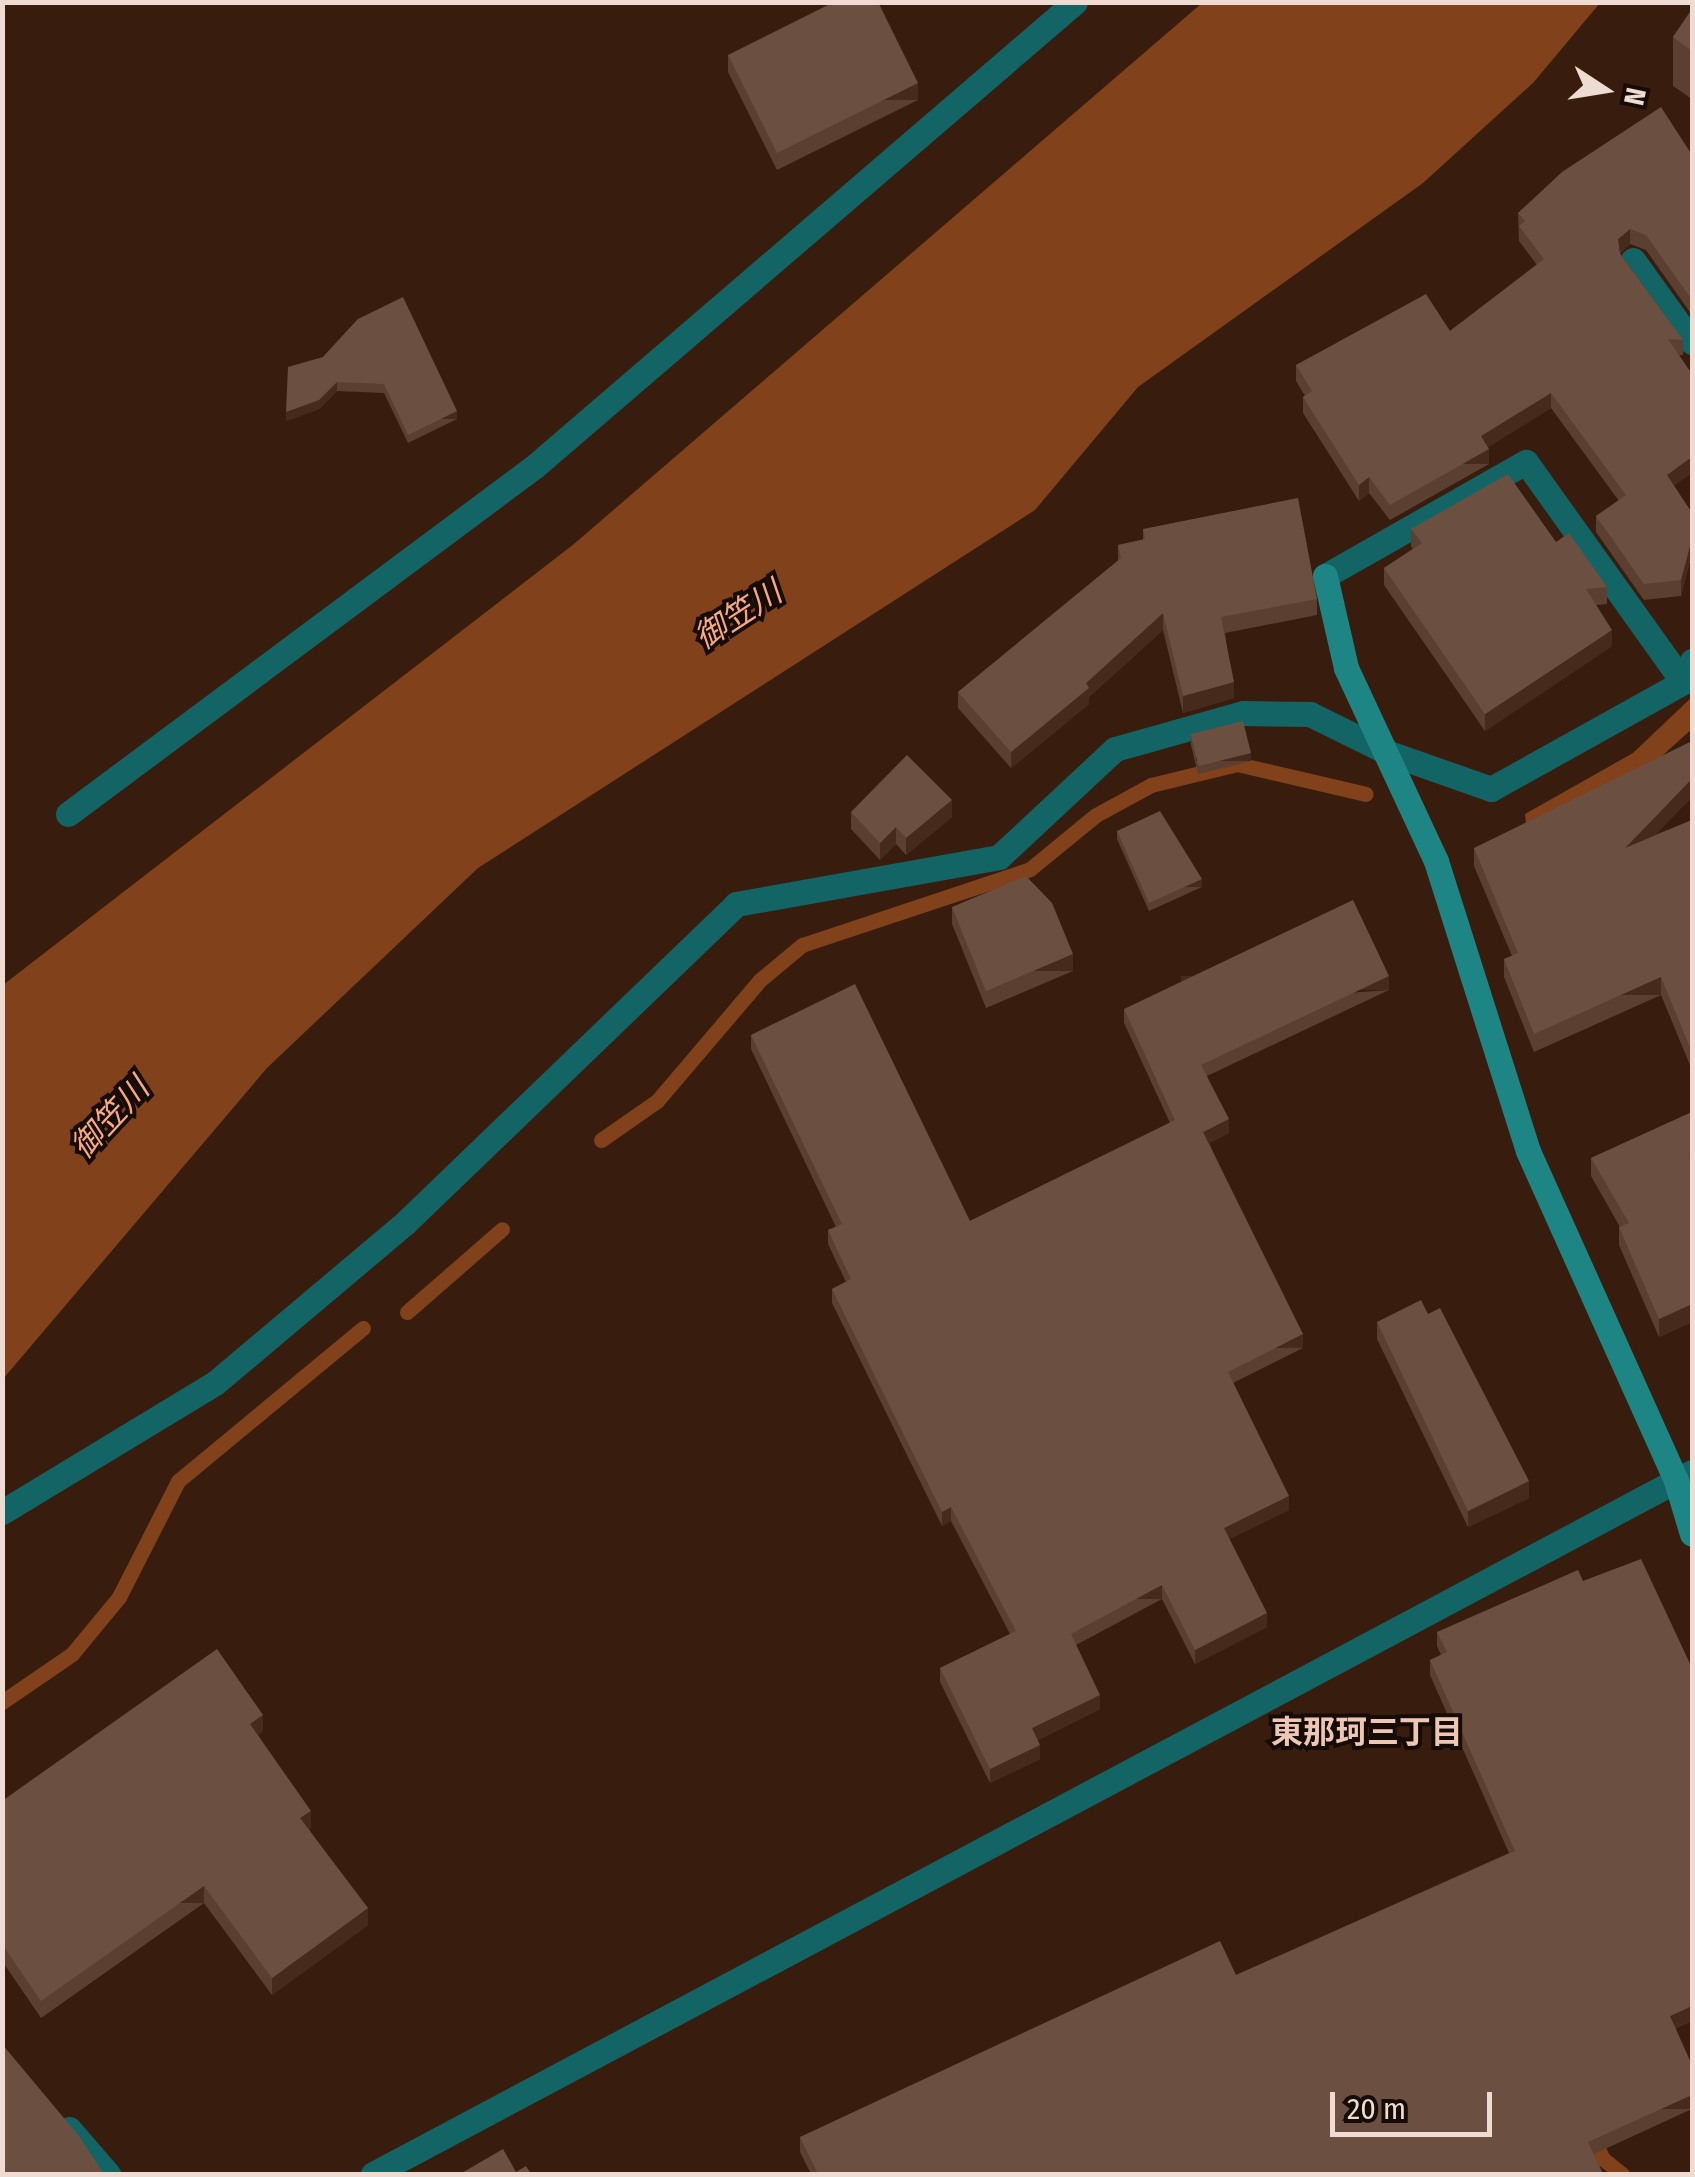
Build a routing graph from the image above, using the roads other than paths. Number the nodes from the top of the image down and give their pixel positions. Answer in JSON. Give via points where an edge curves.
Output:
{"nodes":[{"id":1,"x":1075,"y":2,"type":"edge"},
{"id":2,"x":1633,"y":260,"type":"dead end"},
{"id":3,"x":1692,"y":342,"type":"edge"},
{"id":4,"x":1688,"y":671,"type":"edge"},
{"id":5,"x":1389,"y":752,"type":"junction"},
{"id":6,"x":68,"y":814,"type":"dead end"},
{"id":7,"x":1684,"y":1477,"type":"edge"},
{"id":8,"x":2,"y":1512,"type":"edge"},
{"id":9,"x":1692,"y":1534,"type":"edge"},
{"id":10,"x":49,"y":2106,"type":"edge"},
{"id":11,"x":108,"y":2174,"type":"edge"},
{"id":12,"x":373,"y":2174,"type":"edge"}],
"edges":[{"from":1,"to":6,"type":"street","via":[[535,466]]},
{"from":2,"to":3,"type":"street"},
{"from":4,"to":5,"type":"street","via":[[1491,789]]},
{"from":4,"to":5,"type":"street","via":[[1526,462],[1325,576],[1346,668]]},
{"from":5,"to":7,"type":"street","via":[[1436,861],[1528,1151]]},
{"from":5,"to":8,"type":"street","via":[[1310,714],[1242,713],[1115,749],[999,857],[736,904],[405,1223],[215,1384]]},
{"from":7,"to":9,"type":"street"},
{"from":7,"to":12,"type":"street"},
{"from":10,"to":11,"type":"street"}]}
